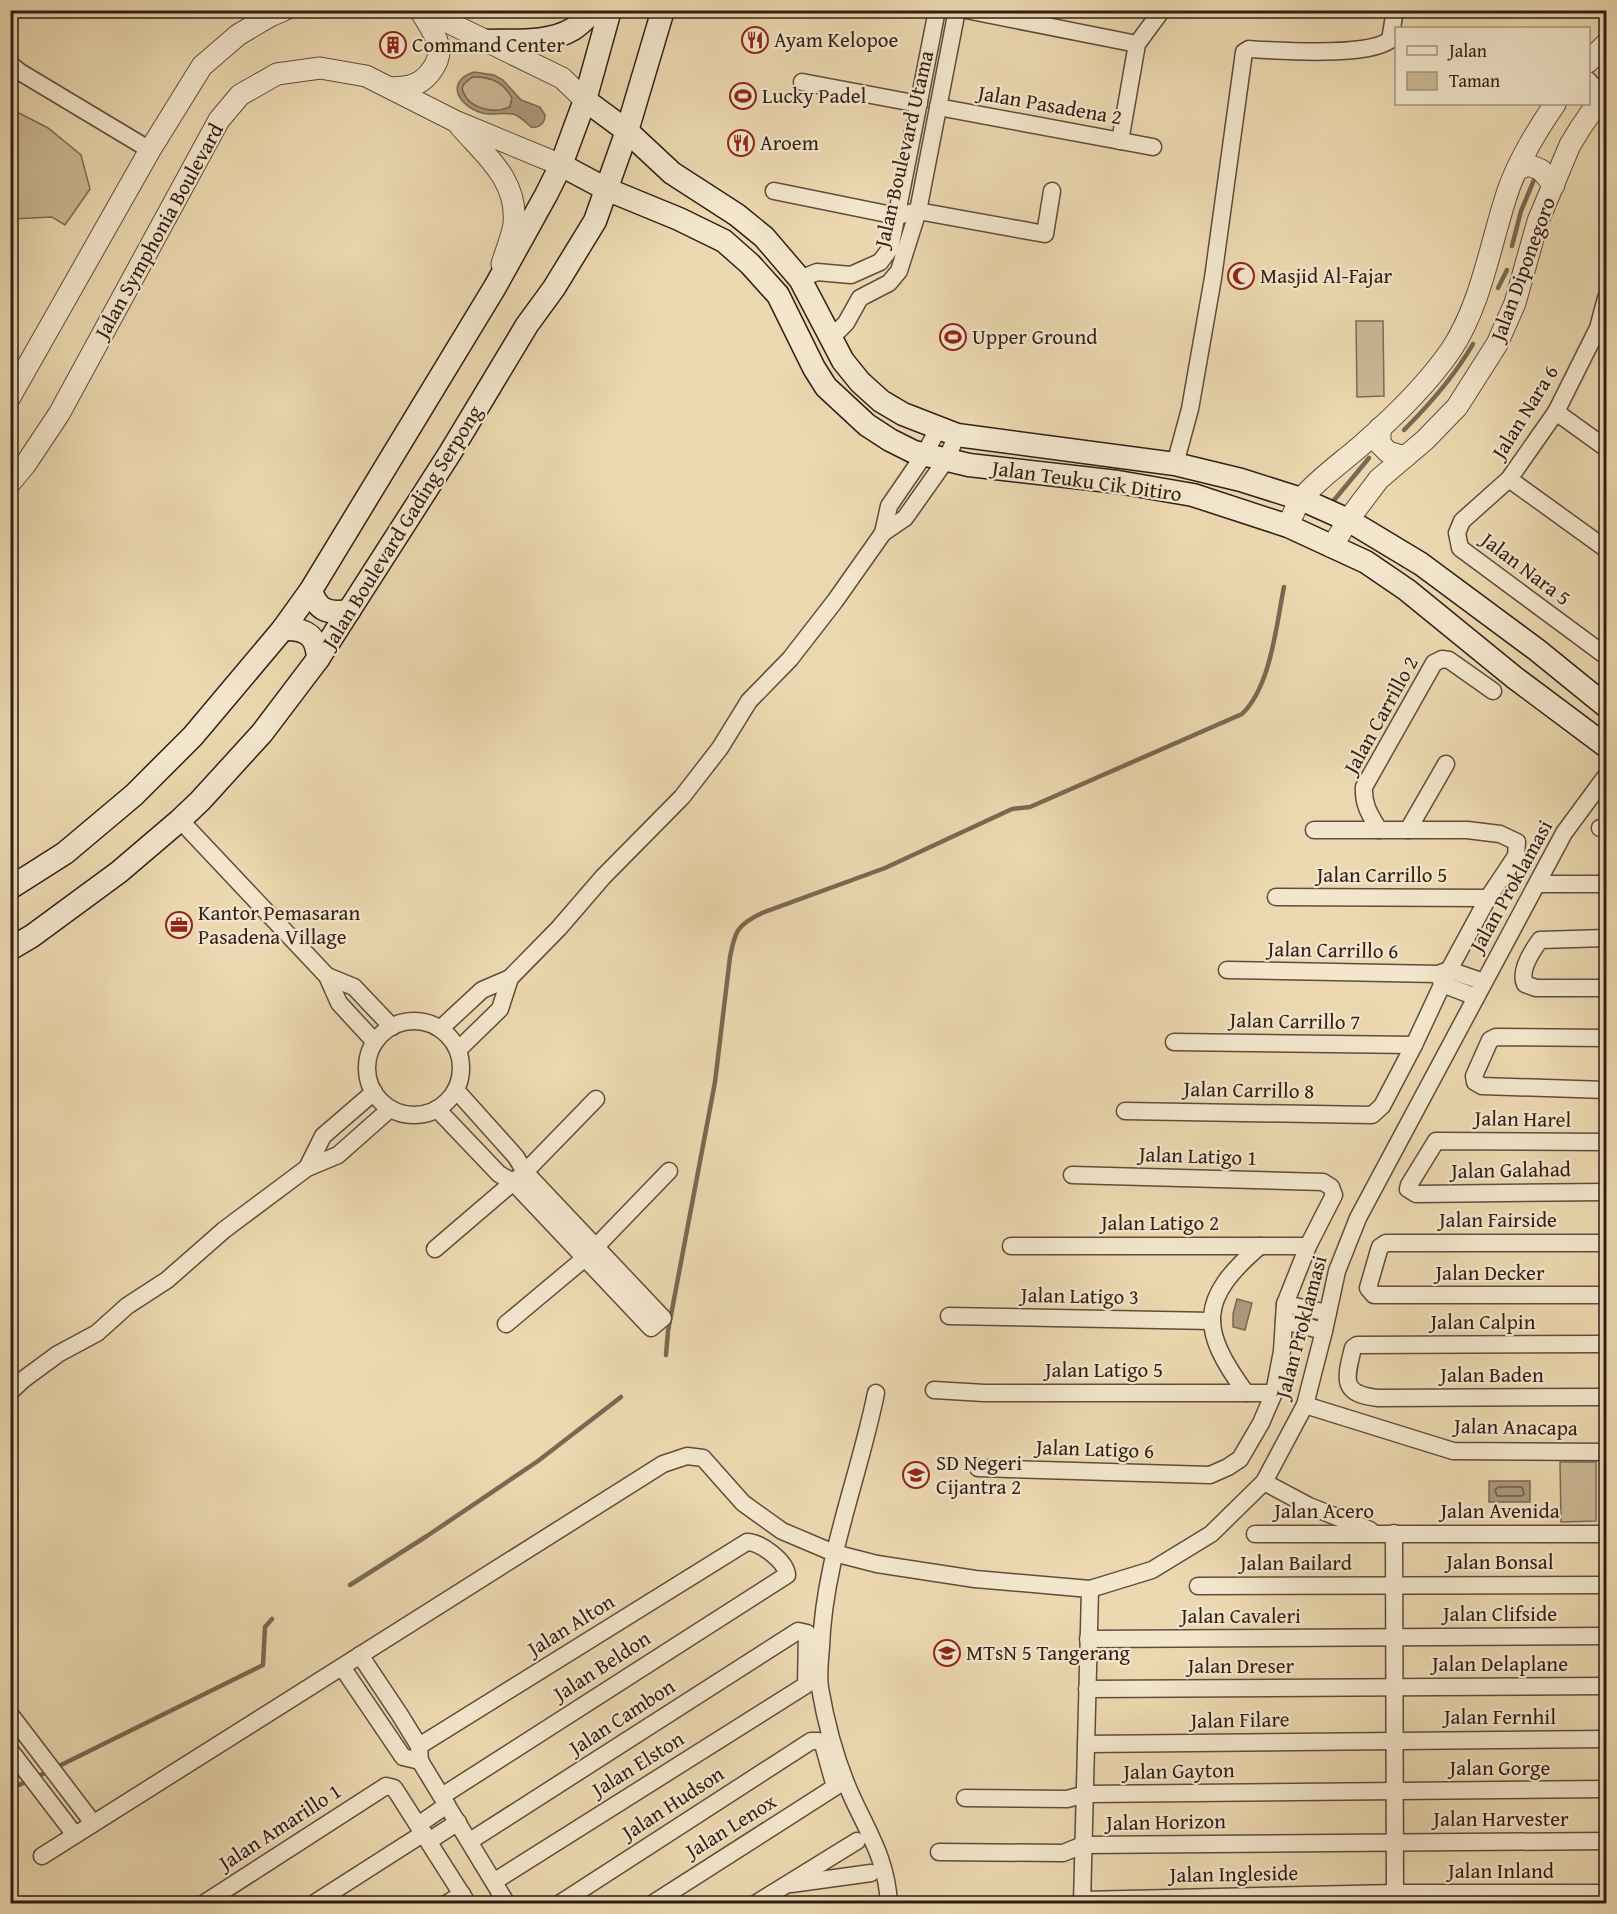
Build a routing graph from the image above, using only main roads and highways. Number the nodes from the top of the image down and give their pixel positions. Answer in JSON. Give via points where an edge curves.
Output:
{"nodes":[{"id":1,"x":595,"y":10,"type":"edge"},
{"id":2,"x":610,"y":10,"type":"edge"},
{"id":3,"x":663,"y":10,"type":"edge"},
{"id":4,"x":486,"y":41,"type":"road end"},
{"id":5,"x":585,"y":100,"type":"junction"},
{"id":6,"x":627,"y":131,"type":"junction"},
{"id":7,"x":561,"y":165,"type":"junction"},
{"id":8,"x":606,"y":189,"type":"junction"},
{"id":9,"x":800,"y":279,"type":"junction"},
{"id":10,"x":778,"y":295,"type":"junction"},
{"id":11,"x":311,"y":590,"type":"junction"},
{"id":12,"x":349,"y":611,"type":"junction"},
{"id":13,"x":283,"y":629,"type":"junction"},
{"id":14,"x":318,"y":659,"type":"junction"},
{"id":15,"x":1606,"y":706,"type":"edge"},
{"id":16,"x":1606,"y":746,"type":"edge"},
{"id":17,"x":10,"y":888,"type":"edge"},
{"id":18,"x":10,"y":949,"type":"edge"}],
"edges":[{"from":1,"to":4,"type":"main road","via":[[574,28],[558,35]]},
{"from":2,"to":5,"type":"main road","name":"Jalan Boulevard Gading Serpong"},
{"from":3,"to":6,"type":"main road","name":"Jalan Boulevard Gading Serpong"},
{"from":5,"to":6,"type":"main road","name":"Jalan Teuku Cik Ditiro"},
{"from":5,"to":7,"type":"main road","name":"Jalan Boulevard Gading Serpong"},
{"from":6,"to":8,"type":"main road","name":"Jalan Boulevard Gading Serpong"},
{"from":6,"to":9,"type":"main road","name":"Jalan Teuku Cik Ditiro","via":[[672,173],[737,214],[764,237]]},
{"from":7,"to":8,"type":"main road","name":"Jalan Teuku Cik Ditiro"},
{"from":7,"to":11,"type":"main road","name":"Jalan Boulevard Gading Serpong","via":[[495,287]]},
{"from":8,"to":10,"type":"main road","name":"Jalan Teuku Cik Ditiro","via":[[724,241]]},
{"from":8,"to":12,"type":"main road","name":"Jalan Boulevard Gading Serpong","via":[[595,221]]},
{"from":9,"to":10,"type":"main road"},
{"from":9,"to":15,"type":"main road","name":"Jalan Teuku Cik Ditiro","via":[[843,361],[881,401],[903,414],[947,432],[1175,464],[1301,499],[1348,520],[1421,564]]},
{"from":10,"to":16,"type":"main road","name":"Jalan Teuku Cik Ditiro","via":[[826,387],[867,425],[914,452],[969,465],[1193,495],[1288,526],[1366,562],[1407,590]]},
{"from":11,"to":12,"type":"main road","via":[[321,608],[329,612]]},
{"from":11,"to":13,"type":"main road","name":"Jalan Boulevard Gading Serpong"},
{"from":12,"to":14,"type":"main road","name":"Jalan Boulevard Gading Serpong"},
{"from":13,"to":14,"type":"main road","via":[[306,632],[318,647]]},
{"from":13,"to":17,"type":"main road","name":"Jalan Boulevard Gading Serpong","via":[[193,736],[134,795],[65,853]]},
{"from":14,"to":18,"type":"main road","name":"Jalan Boulevard Gading Serpong","via":[[261,733],[180,820],[119,872]]}]}
